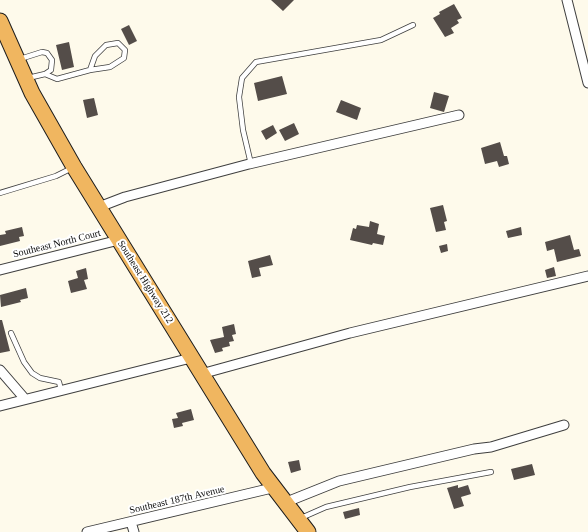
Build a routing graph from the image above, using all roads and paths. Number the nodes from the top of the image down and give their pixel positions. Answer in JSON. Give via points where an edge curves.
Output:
{"nodes":[{"id":1,"x":567,"y":0,"type":"edge"},
{"id":2,"x":0,"y":21,"type":"edge"},
{"id":3,"x":413,"y":25,"type":"dead end"},
{"id":4,"x":16,"y":60,"type":"junction"},
{"id":5,"x":90,"y":70,"type":"junction"},
{"id":6,"x":45,"y":74,"type":"junction"},
{"id":7,"x":25,"y":78,"type":"junction"},
{"id":8,"x":588,"y":83,"type":"edge"},
{"id":9,"x":459,"y":115,"type":"dead end"},
{"id":10,"x":251,"y":164,"type":"junction"},
{"id":11,"x":74,"y":167,"type":"junction"},
{"id":12,"x":0,"y":193,"type":"edge"},
{"id":13,"x":98,"y":207,"type":"junction"},
{"id":14,"x":119,"y":240,"type":"junction"},
{"id":15,"x":0,"y":270,"type":"edge"},
{"id":16,"x":588,"y":276,"type":"edge"},
{"id":17,"x":11,"y":333,"type":"dead end"},
{"id":18,"x":191,"y":358,"type":"junction"},
{"id":19,"x":0,"y":370,"type":"edge"},
{"id":20,"x":201,"y":374,"type":"junction"},
{"id":21,"x":61,"y":390,"type":"junction"},
{"id":22,"x":25,"y":399,"type":"junction"},
{"id":23,"x":0,"y":406,"type":"edge"},
{"id":24,"x":564,"y":425,"type":"dead end"},
{"id":25,"x":491,"y":472,"type":"dead end"},
{"id":26,"x":272,"y":488,"type":"junction"},
{"id":27,"x":284,"y":503,"type":"junction"},
{"id":28,"x":298,"y":520,"type":"junction"},
{"id":29,"x":131,"y":522,"type":"junction"},
{"id":30,"x":87,"y":532,"type":"edge"},
{"id":31,"x":134,"y":532,"type":"edge"},
{"id":32,"x":308,"y":532,"type":"edge"}],
"edges":[{"from":1,"to":8,"type":"street"},
{"from":2,"to":4,"type":"highway","name":"Southeast Highway 212"},
{"from":3,"to":10,"type":"lane","via":[[381,40],[256,62],[242,78],[238,97]]},
{"from":4,"to":6,"type":"lane","via":[[32,54],[47,53],[52,60],[52,70]]},
{"from":4,"to":7,"type":"highway","name":"Southeast Highway 212"},
{"from":5,"to":5,"type":"lane","via":[[110,67],[124,58],[125,50],[118,43],[106,45],[95,56]]},
{"from":5,"to":6,"type":"lane","via":[[57,79]]},
{"from":6,"to":7,"type":"lane"},
{"from":7,"to":11,"type":"highway","name":"Southeast Highway 212"},
{"from":9,"to":10,"type":"street"},
{"from":10,"to":13,"type":"street","via":[[125,197]]},
{"from":11,"to":12,"type":"lane","via":[[56,176]]},
{"from":11,"to":13,"type":"highway","name":"Southeast Highway 212"},
{"from":13,"to":14,"type":"highway","name":"Southeast Highway 212"},
{"from":14,"to":15,"type":"street","name":"Southeast North Court"},
{"from":14,"to":18,"type":"highway","name":"Southeast Highway 212"},
{"from":16,"to":20,"type":"street","via":[[350,333]]},
{"from":17,"to":21,"type":"lane","via":[[32,373],[40,378],[59,382]]},
{"from":18,"to":20,"type":"highway","name":"Southeast Highway 212"},
{"from":18,"to":21,"type":"street"},
{"from":19,"to":22,"type":"street"},
{"from":20,"to":26,"type":"highway","name":"Southeast Highway 212"},
{"from":21,"to":22,"type":"street"},
{"from":22,"to":23,"type":"street"},
{"from":24,"to":27,"type":"street","via":[[491,447],[339,481]]},
{"from":25,"to":28,"type":"lane","via":[[410,487],[326,507]]},
{"from":26,"to":27,"type":"highway","name":"Southeast Highway 212"},
{"from":26,"to":29,"type":"street","name":"Southeast 187th Avenue"},
{"from":27,"to":28,"type":"highway","name":"Southeast Highway 212"},
{"from":28,"to":32,"type":"highway","name":"Southeast Highway 212"},
{"from":29,"to":30,"type":"street","name":"Southeast 187th Avenue"},
{"from":29,"to":31,"type":"street"}]}
